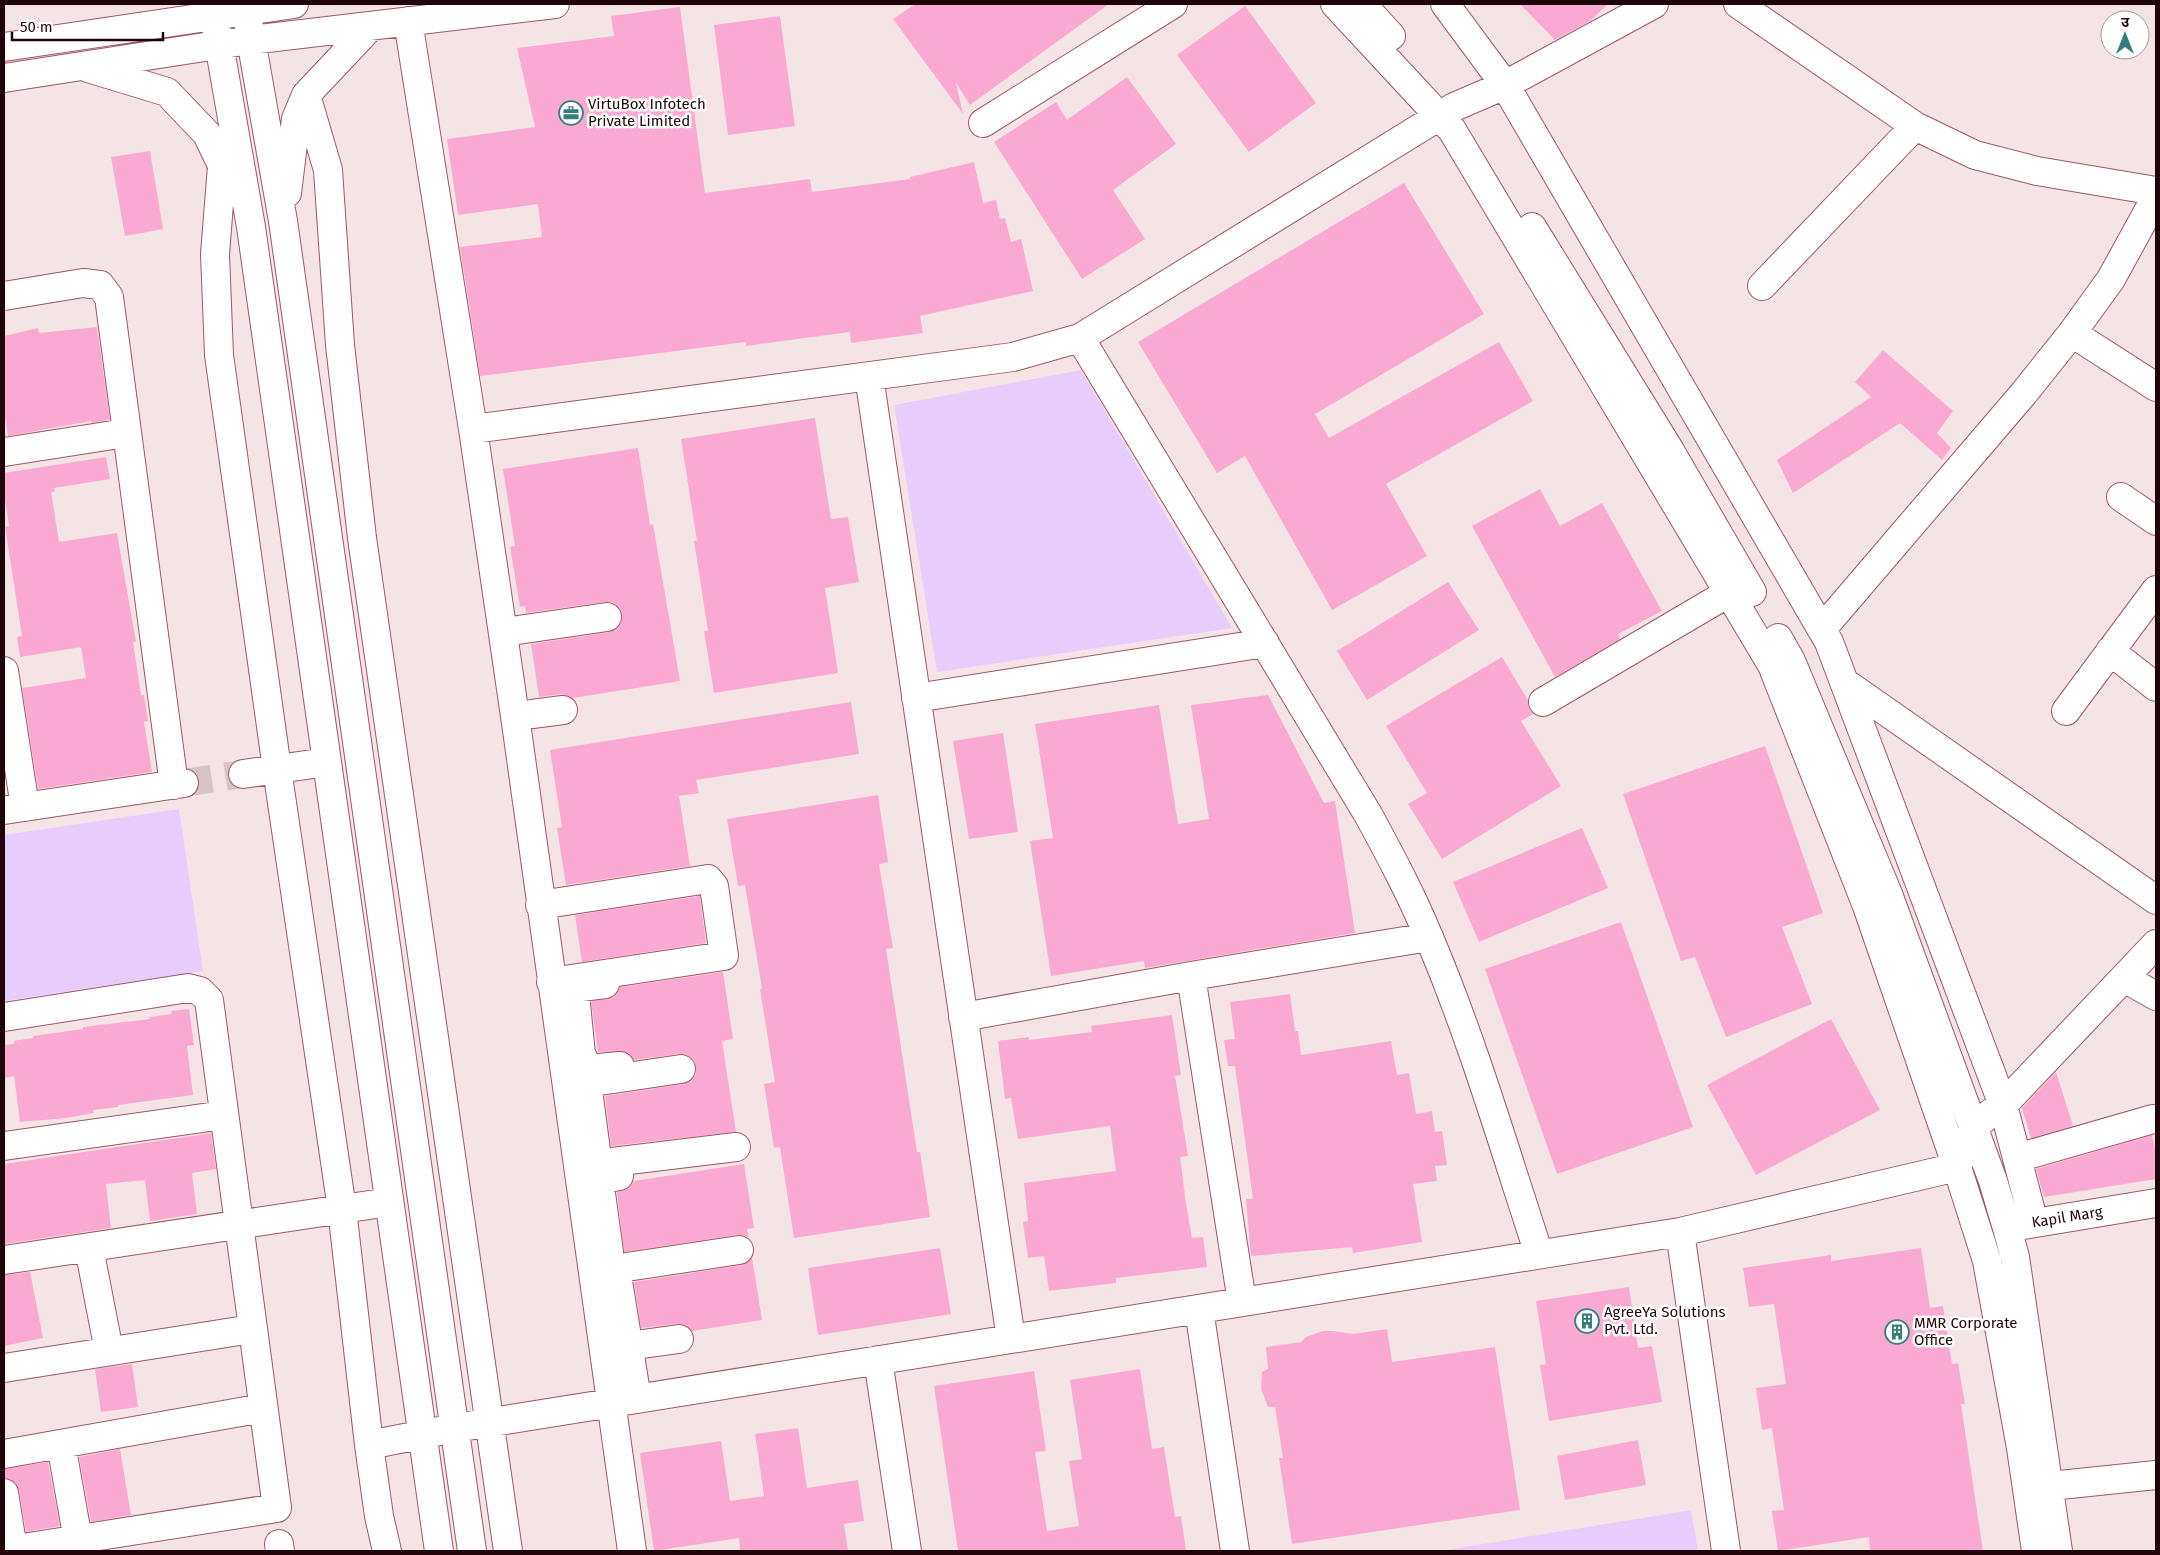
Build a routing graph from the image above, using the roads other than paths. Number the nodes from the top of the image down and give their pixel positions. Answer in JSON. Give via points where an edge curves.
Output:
{"nodes":[{"id":1,"x":294,"y":4,"type":"edge"},
{"id":2,"x":555,"y":4,"type":"edge"},
{"id":3,"x":1172,"y":4,"type":"edge"},
{"id":4,"x":1335,"y":4,"type":"edge"},
{"id":5,"x":1362,"y":4,"type":"edge"},
{"id":6,"x":1445,"y":4,"type":"edge"},
{"id":7,"x":1654,"y":4,"type":"edge"},
{"id":8,"x":1738,"y":4,"type":"edge"},
{"id":9,"x":246,"y":11,"type":"junction"},
{"id":10,"x":197,"y":13,"type":"edge"},
{"id":11,"x":408,"y":21,"type":"junction"},
{"id":12,"x":371,"y":26,"type":"junction"},
{"id":13,"x":250,"y":40,"type":"junction"},
{"id":14,"x":218,"y":45,"type":"junction"},
{"id":15,"x":4,"y":47,"type":"edge"},
{"id":16,"x":81,"y":66,"type":"junction"},
{"id":17,"x":4,"y":78,"type":"edge"},
{"id":18,"x":1505,"y":85,"type":"junction"},
{"id":19,"x":306,"y":95,"type":"junction"},
{"id":20,"x":1447,"y":111,"type":"junction"},
{"id":21,"x":983,"y":123,"type":"dead end"},
{"id":22,"x":1915,"y":126,"type":"junction"},
{"id":23,"x":222,"y":166,"type":"junction"},
{"id":24,"x":2156,"y":191,"type":"edge"},
{"id":25,"x":2156,"y":197,"type":"edge"},
{"id":26,"x":283,"y":221,"type":"junction"},
{"id":27,"x":251,"y":227,"type":"junction"},
{"id":28,"x":1762,"y":286,"type":"dead end"},
{"id":29,"x":4,"y":296,"type":"edge"},
{"id":30,"x":2072,"y":333,"type":"junction"},
{"id":31,"x":1080,"y":338,"type":"junction"},
{"id":32,"x":869,"y":376,"type":"junction"},
{"id":33,"x":2156,"y":387,"type":"edge"},
{"id":34,"x":473,"y":429,"type":"junction"},
{"id":35,"x":126,"y":433,"type":"junction"},
{"id":36,"x":4,"y":452,"type":"edge"},
{"id":37,"x":2121,"y":497,"type":"dead end"},
{"id":38,"x":2156,"y":521,"type":"edge"},
{"id":39,"x":2156,"y":590,"type":"edge"},
{"id":40,"x":1730,"y":592,"type":"junction"},
{"id":41,"x":608,"y":617,"type":"dead end"},
{"id":42,"x":507,"y":625,"type":"junction"},
{"id":43,"x":1822,"y":629,"type":"junction"},
{"id":44,"x":1265,"y":643,"type":"junction"},
{"id":45,"x":2110,"y":651,"type":"junction"},
{"id":46,"x":4,"y":671,"type":"edge"},
{"id":47,"x":1844,"y":682,"type":"junction"},
{"id":48,"x":2156,"y":688,"type":"edge"},
{"id":49,"x":916,"y":698,"type":"junction"},
{"id":50,"x":1543,"y":702,"type":"dead end"},
{"id":51,"x":563,"y":710,"type":"dead end"},
{"id":52,"x":2066,"y":711,"type":"dead end"},
{"id":53,"x":524,"y":718,"type":"junction"},
{"id":54,"x":326,"y":762,"type":"junction"},
{"id":55,"x":277,"y":769,"type":"junction"},
{"id":56,"x":243,"y":774,"type":"tunnel mouth"},
{"id":57,"x":14,"y":809,"type":"edge"},
{"id":58,"x":2156,"y":900,"type":"edge"},
{"id":59,"x":540,"y":904,"type":"junction"},
{"id":60,"x":1429,"y":937,"type":"junction"},
{"id":61,"x":2156,"y":944,"type":"edge"},
{"id":62,"x":686,"y":972,"type":"dead end"},
{"id":63,"x":1191,"y":976,"type":"junction"},
{"id":64,"x":2124,"y":978,"type":"junction"},
{"id":65,"x":560,"y":991,"type":"junction"},
{"id":66,"x":2156,"y":996,"type":"edge"},
{"id":67,"x":4,"y":1016,"type":"edge"},
{"id":68,"x":963,"y":1017,"type":"junction"},
{"id":69,"x":572,"y":1055,"type":"junction"},
{"id":70,"x":620,"y":1066,"type":"dead end"},
{"id":71,"x":681,"y":1069,"type":"dead end"},
{"id":72,"x":577,"y":1092,"type":"junction"},
{"id":73,"x":2003,"y":1106,"type":"junction"},
{"id":74,"x":224,"y":1114,"type":"junction"},
{"id":75,"x":2156,"y":1120,"type":"edge"},
{"id":76,"x":1973,"y":1127,"type":"junction"},
{"id":77,"x":4,"y":1146,"type":"edge"},
{"id":78,"x":736,"y":1147,"type":"dead end"},
{"id":79,"x":2016,"y":1158,"type":"junction"},
{"id":80,"x":587,"y":1160,"type":"junction"},
{"id":81,"x":1957,"y":1167,"type":"junction"},
{"id":82,"x":389,"y":1202,"type":"junction"},
{"id":83,"x":2156,"y":1203,"type":"edge"},
{"id":84,"x":342,"y":1210,"type":"junction"},
{"id":85,"x":2034,"y":1223,"type":"junction"},
{"id":86,"x":239,"y":1225,"type":"junction"},
{"id":87,"x":2007,"y":1228,"type":"junction"},
{"id":88,"x":1680,"y":1232,"type":"junction"},
{"id":89,"x":1979,"y":1235,"type":"junction"},
{"id":90,"x":89,"y":1248,"type":"junction"},
{"id":91,"x":739,"y":1250,"type":"dead end"},
{"id":92,"x":1539,"y":1254,"type":"junction"},
{"id":93,"x":4,"y":1260,"type":"edge"},
{"id":94,"x":1242,"y":1302,"type":"junction"},
{"id":95,"x":1199,"y":1309,"type":"junction"},
{"id":96,"x":252,"y":1329,"type":"junction"},
{"id":97,"x":679,"y":1338,"type":"dead end"},
{"id":98,"x":1010,"y":1339,"type":"junction"},
{"id":99,"x":628,"y":1346,"type":"junction"},
{"id":100,"x":109,"y":1351,"type":"junction"},
{"id":101,"x":878,"y":1360,"type":"junction"},
{"id":102,"x":4,"y":1368,"type":"edge"},
{"id":103,"x":624,"y":1401,"type":"junction"},
{"id":104,"x":263,"y":1408,"type":"junction"},
{"id":105,"x":489,"y":1423,"type":"junction"},
{"id":106,"x":455,"y":1428,"type":"junction"},
{"id":107,"x":422,"y":1434,"type":"junction"},
{"id":108,"x":61,"y":1444,"type":"junction"},
{"id":109,"x":369,"y":1445,"type":"junction"},
{"id":110,"x":4,"y":1454,"type":"edge"},
{"id":111,"x":2156,"y":1474,"type":"edge"},
{"id":112,"x":2038,"y":1488,"type":"junction"},
{"id":113,"x":4,"y":1493,"type":"edge"},
{"id":114,"x":78,"y":1540,"type":"junction"},
{"id":115,"x":8,"y":1550,"type":"edge"},
{"id":116,"x":387,"y":1551,"type":"edge"},
{"id":117,"x":439,"y":1551,"type":"edge"},
{"id":118,"x":472,"y":1551,"type":"edge"},
{"id":119,"x":508,"y":1551,"type":"edge"},
{"id":120,"x":632,"y":1551,"type":"edge"},
{"id":121,"x":907,"y":1551,"type":"edge"},
{"id":122,"x":1235,"y":1551,"type":"edge"},
{"id":123,"x":1726,"y":1551,"type":"edge"},
{"id":124,"x":2036,"y":1551,"type":"edge"},
{"id":125,"x":2058,"y":1551,"type":"edge"}],
"edges":[{"from":1,"to":9,"type":"street"},
{"from":2,"to":11,"type":"street"},
{"from":3,"to":21,"type":"street"},
{"from":4,"to":20,"type":"street"},
{"from":5,"to":20,"type":"street"},
{"from":6,"to":18,"type":"street"},
{"from":7,"to":18,"type":"street"},
{"from":8,"to":22,"type":"street"},
{"from":9,"to":10,"type":"street"},
{"from":9,"to":13,"type":"street"},
{"from":10,"to":14,"type":"street"},
{"from":10,"to":15,"type":"street"},
{"from":11,"to":12,"type":"street"},
{"from":11,"to":34,"type":"street"},
{"from":12,"to":13,"type":"street"},
{"from":12,"to":19,"type":"street"},
{"from":13,"to":14,"type":"street"},
{"from":13,"to":26,"type":"street"},
{"from":14,"to":16,"type":"street"},
{"from":14,"to":27,"type":"street"},
{"from":16,"to":17,"type":"street"},
{"from":16,"to":23,"type":"street","via":[[167,92],[207,134]]},
{"from":18,"to":20,"type":"street"},
{"from":18,"to":43,"type":"street"},
{"from":19,"to":26,"type":"street","via":[[296,119]]},
{"from":19,"to":105,"type":"street","via":[[328,170],[340,345],[362,538]]},
{"from":20,"to":31,"type":"street"},
{"from":20,"to":40,"type":"street","via":[[1452,130]]},
{"from":20,"to":76,"type":"street","via":[[1468,123],[1669,449],[1791,661],[1888,894]]},
{"from":22,"to":24,"type":"street","via":[[1975,155],[2038,171]]},
{"from":22,"to":28,"type":"street"},
{"from":23,"to":27,"type":"street"},
{"from":23,"to":55,"type":"street","via":[[215,254],[219,355]]},
{"from":25,"to":30,"type":"street","via":[[2111,278]]},
{"from":26,"to":106,"type":"street"},
{"from":27,"to":54,"type":"street"},
{"from":29,"to":35,"type":"street","via":[[83,282],[100,284],[109,297]]},
{"from":30,"to":33,"type":"street"},
{"from":30,"to":43,"type":"street"},
{"from":31,"to":32,"type":"street","via":[[1013,357]]},
{"from":31,"to":44,"type":"street"},
{"from":32,"to":34,"type":"street"},
{"from":32,"to":49,"type":"street"},
{"from":34,"to":42,"type":"street","via":[[490,547]]},
{"from":35,"to":36,"type":"street"},
{"from":35,"to":57,"type":"street","via":[[179,784]]},
{"from":37,"to":38,"type":"street"},
{"from":39,"to":45,"type":"street"},
{"from":40,"to":50,"type":"street"},
{"from":40,"to":81,"type":"street","via":[[1772,665],[1867,906]]},
{"from":41,"to":42,"type":"street"},
{"from":42,"to":53,"type":"street"},
{"from":43,"to":47,"type":"street"},
{"from":44,"to":49,"type":"street"},
{"from":44,"to":60,"type":"street","via":[[1369,816]]},
{"from":45,"to":48,"type":"street"},
{"from":45,"to":52,"type":"street"},
{"from":46,"to":57,"type":"street"},
{"from":47,"to":58,"type":"street"},
{"from":47,"to":73,"type":"street"},
{"from":49,"to":68,"type":"street"},
{"from":51,"to":53,"type":"street"},
{"from":53,"to":59,"type":"street"},
{"from":54,"to":55,"type":"street"},
{"from":54,"to":82,"type":"street"},
{"from":55,"to":56,"type":"street"},
{"from":55,"to":84,"type":"street"},
{"from":59,"to":65,"type":"street"},
{"from":59,"to":65,"type":"street","via":[[708,879],[714,886],[724,956]]},
{"from":60,"to":63,"type":"street"},
{"from":60,"to":92,"type":"street","via":[[1459,1014]]},
{"from":61,"to":64,"type":"street"},
{"from":62,"to":65,"type":"street"},
{"from":63,"to":68,"type":"street"},
{"from":63,"to":94,"type":"street"},
{"from":64,"to":66,"type":"street"},
{"from":64,"to":73,"type":"street"},
{"from":65,"to":69,"type":"street"},
{"from":67,"to":74,"type":"street","via":[[188,988],[200,991],[209,1000]]},
{"from":68,"to":98,"type":"street"},
{"from":69,"to":70,"type":"street","via":[[589,1069]]},
{"from":69,"to":72,"type":"street"},
{"from":71,"to":72,"type":"street","via":[[593,1082]]},
{"from":72,"to":80,"type":"street"},
{"from":73,"to":76,"type":"street","via":[[1987,1114]]},
{"from":73,"to":79,"type":"street"},
{"from":74,"to":77,"type":"street"},
{"from":74,"to":86,"type":"street"},
{"from":75,"to":79,"type":"street"},
{"from":76,"to":81,"type":"street"},
{"from":76,"to":87,"type":"street"},
{"from":78,"to":80,"type":"street","via":[[604,1163]]},
{"from":79,"to":85,"type":"street"},
{"from":80,"to":103,"type":"street","via":[[600,1184]]},
{"from":81,"to":88,"type":"street"},
{"from":81,"to":89,"type":"street"},
{"from":82,"to":84,"type":"street"},
{"from":82,"to":107,"type":"street"},
{"from":83,"to":85,"type":"street","name":"Kapil Marg"},
{"from":84,"to":86,"type":"street"},
{"from":84,"to":109,"type":"street"},
{"from":85,"to":87,"type":"street","name":"Kapil Marg"},
{"from":86,"to":90,"type":"street"},
{"from":86,"to":96,"type":"street"},
{"from":87,"to":89,"type":"street","name":"Kapil Marg"},
{"from":87,"to":112,"type":"street","via":[[2015,1257]]},
{"from":88,"to":92,"type":"street"},
{"from":88,"to":123,"type":"street"},
{"from":89,"to":112,"type":"street"},
{"from":90,"to":93,"type":"street"},
{"from":90,"to":100,"type":"street"},
{"from":91,"to":99,"type":"street","via":[[620,1268],[617,1275]]},
{"from":92,"to":94,"type":"street"},
{"from":94,"to":95,"type":"street"},
{"from":95,"to":98,"type":"street"},
{"from":95,"to":122,"type":"street"},
{"from":96,"to":100,"type":"street"},
{"from":96,"to":104,"type":"street"},
{"from":97,"to":99,"type":"street"},
{"from":98,"to":101,"type":"street"},
{"from":99,"to":103,"type":"street"},
{"from":100,"to":102,"type":"street"},
{"from":101,"to":103,"type":"street"},
{"from":101,"to":121,"type":"street"},
{"from":103,"to":105,"type":"street"},
{"from":103,"to":120,"type":"street"},
{"from":104,"to":108,"type":"street"},
{"from":104,"to":114,"type":"street","via":[[277,1508]]},
{"from":105,"to":106,"type":"street"},
{"from":105,"to":119,"type":"street"},
{"from":106,"to":107,"type":"street"},
{"from":106,"to":118,"type":"street"},
{"from":107,"to":109,"type":"street"},
{"from":107,"to":117,"type":"street"},
{"from":108,"to":110,"type":"street"},
{"from":108,"to":114,"type":"street"},
{"from":109,"to":116,"type":"street"},
{"from":111,"to":112,"type":"street"},
{"from":112,"to":124,"type":"street"},
{"from":112,"to":125,"type":"street"},
{"from":113,"to":115,"type":"street"},
{"from":114,"to":115,"type":"street"}]}
